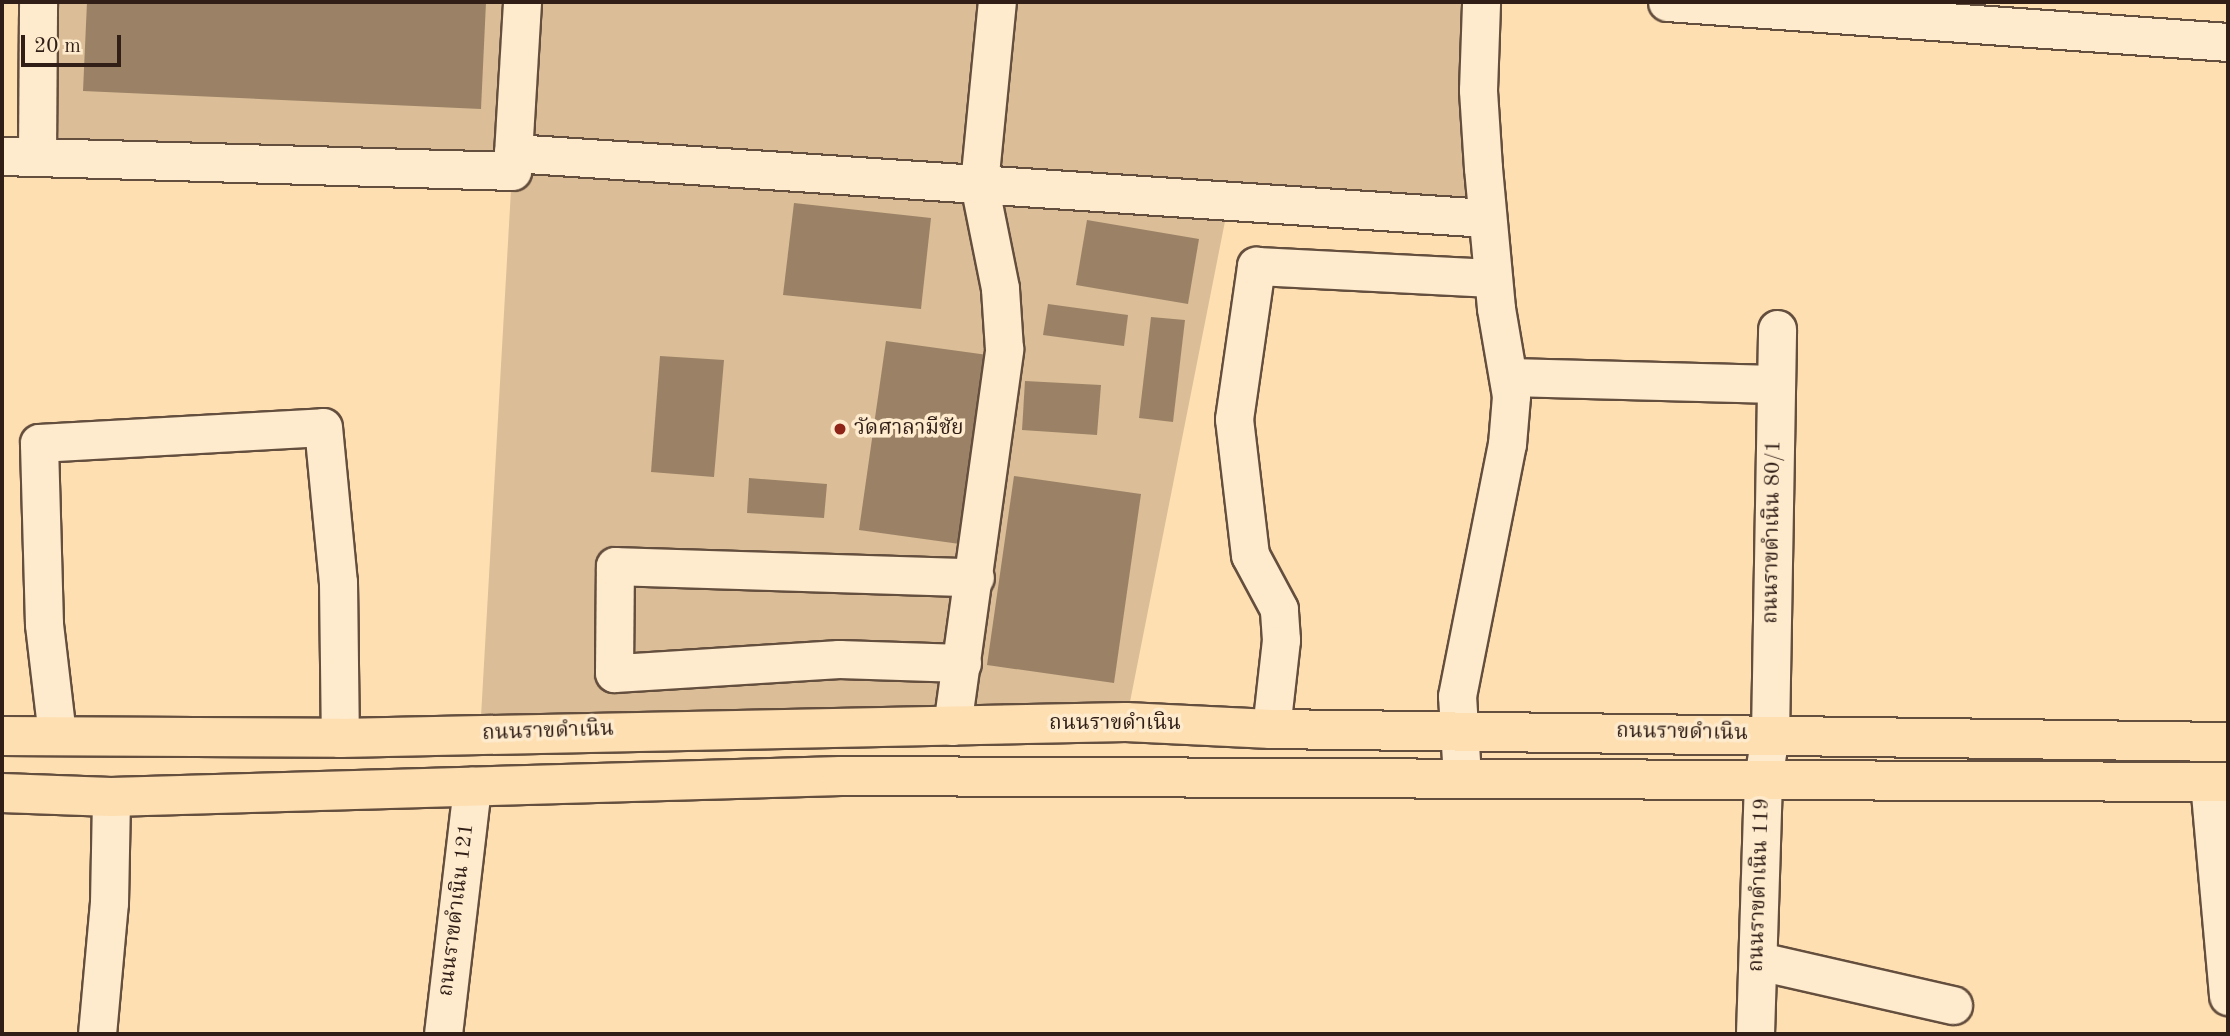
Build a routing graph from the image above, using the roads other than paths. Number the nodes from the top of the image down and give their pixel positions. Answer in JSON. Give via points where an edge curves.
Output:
{"nodes":[{"id":1,"x":38,"y":2,"type":"edge"},
{"id":2,"x":522,"y":2,"type":"edge"},
{"id":3,"x":997,"y":2,"type":"edge"},
{"id":4,"x":1481,"y":2,"type":"edge"},
{"id":5,"x":1667,"y":2,"type":"edge"},
{"id":6,"x":2014,"y":14,"type":"edge"},
{"id":7,"x":2228,"y":42,"type":"edge"},
{"id":8,"x":513,"y":153,"type":"junction"},
{"id":9,"x":19,"y":156,"type":"edge"},
{"id":10,"x":979,"y":184,"type":"junction"},
{"id":11,"x":1487,"y":218,"type":"junction"},
{"id":12,"x":1493,"y":278,"type":"junction"},
{"id":13,"x":1777,"y":329,"type":"dead end"},
{"id":14,"x":1509,"y":377,"type":"junction"},
{"id":15,"x":1776,"y":384,"type":"junction"},
{"id":16,"x":975,"y":578,"type":"junction"},
{"id":17,"x":962,"y":663,"type":"junction"},
{"id":18,"x":952,"y":726,"type":"junction"},
{"id":19,"x":1271,"y":729,"type":"junction"},
{"id":20,"x":1457,"y":732,"type":"junction"},
{"id":21,"x":57,"y":735,"type":"junction"},
{"id":22,"x":1770,"y":735,"type":"junction"},
{"id":23,"x":2,"y":736,"type":"edge"},
{"id":24,"x":340,"y":738,"type":"junction"},
{"id":25,"x":2228,"y":742,"type":"edge"},
{"id":26,"x":1462,"y":777,"type":"junction"},
{"id":27,"x":1763,"y":779,"type":"junction"},
{"id":28,"x":2219,"y":782,"type":"edge"},
{"id":29,"x":472,"y":786,"type":"junction"},
{"id":30,"x":2,"y":793,"type":"edge"},
{"id":31,"x":111,"y":797,"type":"junction"},
{"id":32,"x":1759,"y":961,"type":"junction"},
{"id":33,"x":2228,"y":996,"type":"edge"},
{"id":34,"x":1953,"y":1005,"type":"dead end"},
{"id":35,"x":97,"y":1034,"type":"edge"},
{"id":36,"x":443,"y":1034,"type":"edge"},
{"id":37,"x":1755,"y":1034,"type":"edge"}],
"edges":[{"from":1,"to":9,"type":"street"},
{"from":2,"to":8,"type":"street"},
{"from":3,"to":10,"type":"street"},
{"from":4,"to":11,"type":"street","via":[[1478,90]]},
{"from":5,"to":6,"type":"street"},
{"from":6,"to":7,"type":"street"},
{"from":8,"to":9,"type":"street","via":[[512,172]]},
{"from":8,"to":10,"type":"street"},
{"from":10,"to":11,"type":"street"},
{"from":10,"to":16,"type":"street","via":[[1000,288],[1004,349]]},
{"from":11,"to":12,"type":"street"},
{"from":12,"to":14,"type":"street"},
{"from":12,"to":19,"type":"street","via":[[1255,266],[1234,419],[1250,555],[1279,610],[1281,640]]},
{"from":13,"to":15,"type":"street","name":"ถนนราขดำเนิน 80/1"},
{"from":14,"to":15,"type":"street"},
{"from":14,"to":20,"type":"street","via":[[1507,444],[1463,660]]},
{"from":15,"to":22,"type":"street","name":"ถนนราขดำเนิน 80/1"},
{"from":16,"to":17,"type":"street"},
{"from":16,"to":17,"type":"street","via":[[615,566],[614,673],[839,659]]},
{"from":17,"to":18,"type":"street"},
{"from":18,"to":19,"type":"main road","name":"ถนนราขดำเนิน","via":[[1126,722]]},
{"from":18,"to":24,"type":"main road","name":"ถนนราขดำเนิน"},
{"from":19,"to":20,"type":"main road","name":"ถนนราขดำเนิน"},
{"from":20,"to":22,"type":"main road","name":"ถนนราขดำเนิน"},
{"from":20,"to":26,"type":"street"},
{"from":21,"to":23,"type":"main road","name":"ถนนราขดำเนิน"},
{"from":21,"to":24,"type":"main road","name":"ถนนราขดำเนิน"},
{"from":21,"to":24,"type":"street","via":[[44,624],[39,443],[323,428],[338,582]]},
{"from":22,"to":25,"type":"main road","name":"ถนนราขดำเนิน"},
{"from":22,"to":27,"type":"street","name":"ถนนราขดำเนิน 119"},
{"from":26,"to":27,"type":"main road"},
{"from":26,"to":29,"type":"main road","via":[[841,776]]},
{"from":27,"to":28,"type":"main road"},
{"from":27,"to":32,"type":"street","name":"ถนนราขดำเนิน 119"},
{"from":28,"to":33,"type":"street"},
{"from":29,"to":31,"type":"main road"},
{"from":29,"to":36,"type":"street","name":"ถนนราขดำเนิน 121"},
{"from":30,"to":31,"type":"main road"},
{"from":31,"to":35,"type":"street","via":[[109,903]]},
{"from":32,"to":34,"type":"street"},
{"from":32,"to":37,"type":"street","name":"ถนนราขดำเนิน 119"}]}
